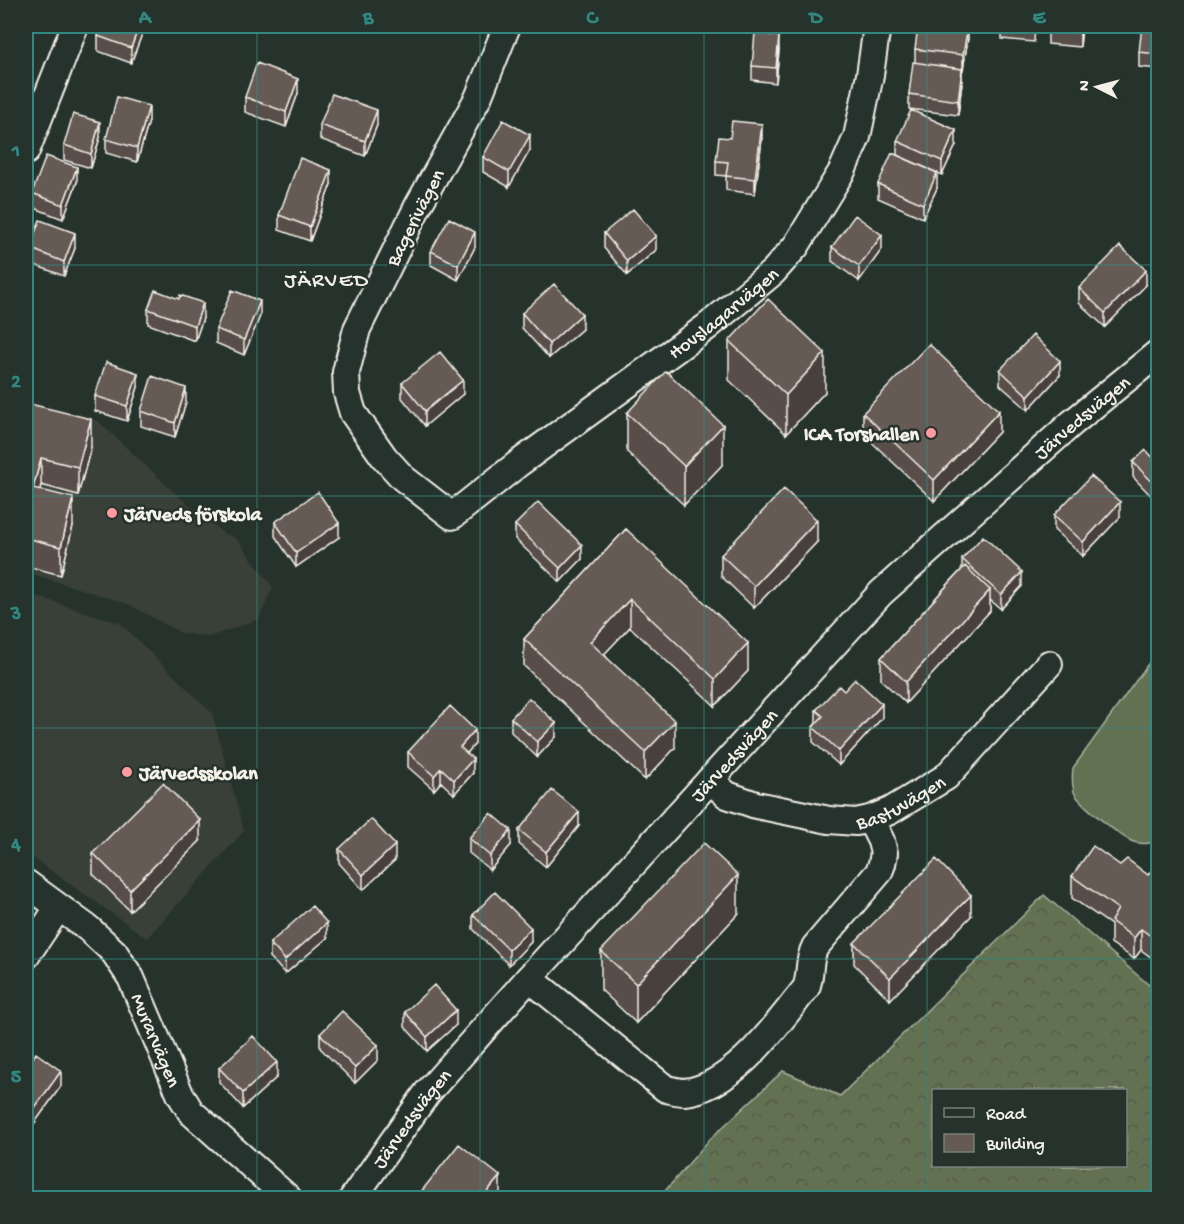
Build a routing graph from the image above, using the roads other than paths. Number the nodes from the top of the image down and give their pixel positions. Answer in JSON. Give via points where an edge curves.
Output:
{"nodes":[{"id":1,"x":75,"y":26,"type":"edge"},
{"id":2,"x":507,"y":26,"type":"edge"},
{"id":3,"x":877,"y":26,"type":"edge"},
{"id":4,"x":26,"y":151,"type":"edge"},
{"id":5,"x":1158,"y":353,"type":"edge"},
{"id":6,"x":452,"y":516,"type":"joint"},
{"id":7,"x":1049,"y":664,"type":"dead end"},
{"id":8,"x":710,"y":780,"type":"junction"},
{"id":9,"x":870,"y":819,"type":"junction"},
{"id":10,"x":26,"y":883,"type":"edge"},
{"id":11,"x":58,"y":908,"type":"junction"},
{"id":12,"x":26,"y":956,"type":"edge"},
{"id":13,"x":529,"y":978,"type":"junction"},
{"id":14,"x":288,"y":1198,"type":"edge"},
{"id":15,"x":352,"y":1198,"type":"edge"}],
"edges":[{"from":1,"to":4,"type":"street"},
{"from":2,"to":6,"type":"street","name":"Bagerivägen","via":[[478,98],[418,206],[357,329],[346,372],[353,414],[384,457],[403,478]]},
{"from":3,"to":6,"type":"street","name":"Hovslagarvägen","via":[[857,137],[842,171],[796,246],[773,272],[708,326]]},
{"from":5,"to":8,"type":"street","name":"Järvedsvägen","via":[[1072,423],[881,593]]},
{"from":7,"to":9,"type":"street","name":"Bastuvägen","via":[[946,777],[890,812]]},
{"from":8,"to":9,"type":"street","name":"Bastuvägen","via":[[727,795],[756,806],[829,820]]},
{"from":8,"to":13,"type":"street","name":"Järvedsvägen"},
{"from":9,"to":13,"type":"street","via":[[884,853],[879,872],[815,947],[806,988],[755,1050],[711,1084],[682,1092],[666,1089]]},
{"from":10,"to":11,"type":"street","name":"Murarvägen"},
{"from":11,"to":12,"type":"street"},
{"from":11,"to":14,"type":"street","name":"Murarvägen","via":[[114,952],[131,978],[191,1112]]},
{"from":13,"to":15,"type":"street","name":"Järvedsvägen","via":[[427,1093]]}]}
